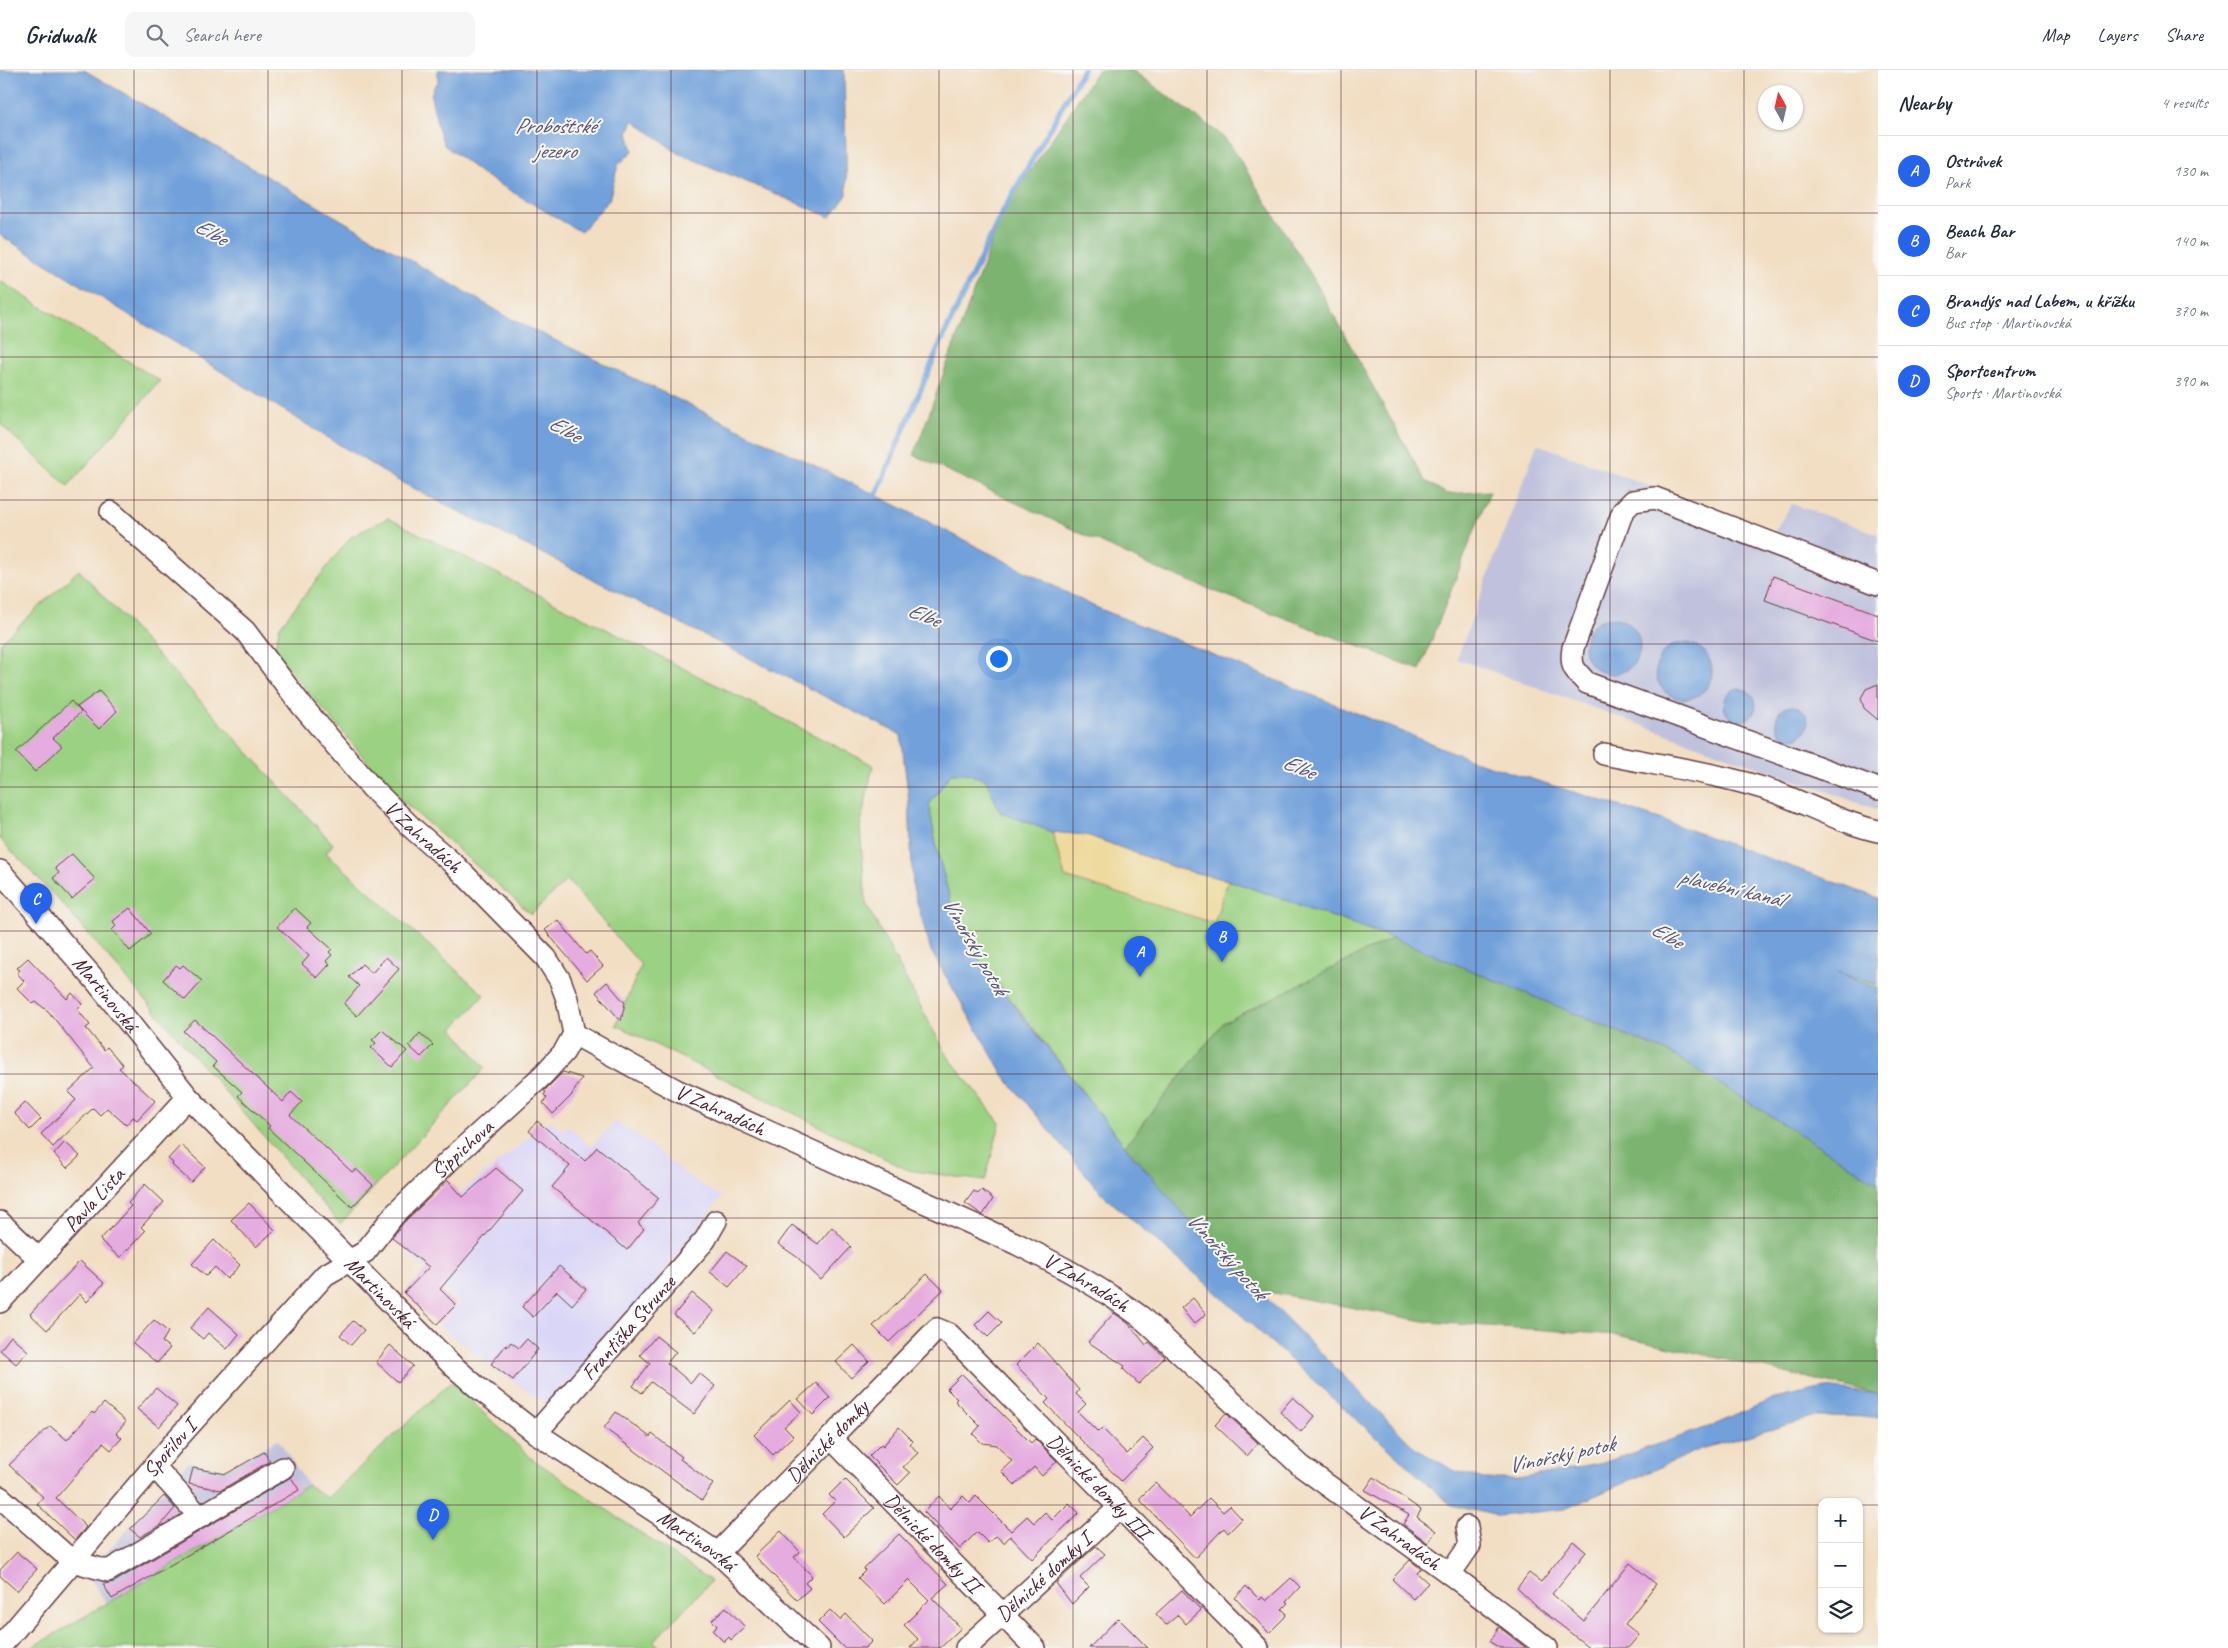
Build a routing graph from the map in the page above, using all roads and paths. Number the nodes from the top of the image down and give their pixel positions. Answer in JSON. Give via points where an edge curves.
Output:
{"nodes":[{"id":1,"x":111,"y":512,"type":"dead end"},
{"id":2,"x":1878,"y":584,"type":"edge"},
{"id":3,"x":1604,"y":754,"type":"dead end"},
{"id":4,"x":1878,"y":789,"type":"edge"},
{"id":5,"x":1878,"y":831,"type":"edge"},
{"id":6,"x":0,"y":871,"type":"edge"},
{"id":7,"x":574,"y":1034,"type":"junction"},
{"id":8,"x":188,"y":1097,"type":"junction"},
{"id":9,"x":716,"y":1221,"type":"dead end"},
{"id":10,"x":0,"y":1222,"type":"edge"},
{"id":11,"x":39,"y":1259,"type":"junction"},
{"id":12,"x":350,"y":1262,"type":"junction"},
{"id":13,"x":0,"y":1302,"type":"edge"},
{"id":14,"x":937,"y":1329,"type":"joint"},
{"id":15,"x":536,"y":1433,"type":"junction"},
{"id":16,"x":831,"y":1438,"type":"junction"},
{"id":17,"x":154,"y":1466,"type":"junction"},
{"id":18,"x":283,"y":1468,"type":"dead end"},
{"id":19,"x":0,"y":1497,"type":"edge"},
{"id":20,"x":1120,"y":1506,"type":"junction"},
{"id":21,"x":200,"y":1517,"type":"junction"},
{"id":22,"x":1467,"y":1527,"type":"dead end"},
{"id":23,"x":718,"y":1553,"type":"junction"},
{"id":24,"x":72,"y":1561,"type":"junction"},
{"id":25,"x":1450,"y":1574,"type":"junction"},
{"id":26,"x":1003,"y":1616,"type":"junction"},
{"id":27,"x":0,"y":1647,"type":"edge"},
{"id":28,"x":819,"y":1648,"type":"edge"},
{"id":29,"x":966,"y":1648,"type":"edge"},
{"id":30,"x":1035,"y":1648,"type":"edge"},
{"id":31,"x":1258,"y":1648,"type":"edge"},
{"id":32,"x":1547,"y":1648,"type":"edge"}],
"edges":[{"from":1,"to":7,"type":"street","name":"V Zahradách","via":[[245,631],[302,706],[371,787],[546,958],[568,999]]},
{"from":2,"to":4,"type":"street","via":[[1655,498],[1633,500],[1623,511],[1572,648],[1571,661],[1576,672],[1587,682]]},
{"from":3,"to":5,"type":"street","via":[[1774,792],[1856,826]]},
{"from":6,"to":8,"type":"street","name":"Martinovská","via":[[96,981]]},
{"from":7,"to":12,"type":"street","name":"Šippichova","via":[[564,1052],[543,1075],[451,1159],[394,1216],[365,1252]]},
{"from":7,"to":25,"type":"street","name":"V Zahradách","via":[[676,1090],[1062,1266],[1113,1296],[1141,1317],[1301,1466]]},
{"from":8,"to":11,"type":"street","name":"Pavla Lista"},
{"from":8,"to":12,"type":"street","name":"Martinovská"},
{"from":9,"to":15,"type":"street","name":"Františka Strunze","via":[[705,1240]]},
{"from":10,"to":11,"type":"street"},
{"from":11,"to":13,"type":"street","name":"Pavla Lista"},
{"from":12,"to":15,"type":"street","name":"Martinovská","via":[[477,1387]]},
{"from":12,"to":17,"type":"street","name":"Spořilov I","via":[[325,1275]]},
{"from":14,"to":16,"type":"street","name":"Dělnické domky"},
{"from":14,"to":20,"type":"street","name":"Dělnické domky III","via":[[949,1334]]},
{"from":15,"to":23,"type":"street","name":"Martinovská"},
{"from":16,"to":23,"type":"street","name":"Dělnické domky"},
{"from":16,"to":26,"type":"street","name":"Dělnické domky II"},
{"from":17,"to":21,"type":"street"},
{"from":17,"to":24,"type":"street","name":"Spořilov I"},
{"from":18,"to":21,"type":"street"},
{"from":19,"to":24,"type":"street"},
{"from":20,"to":26,"type":"street","name":"Dělnické domky I"},
{"from":20,"to":31,"type":"street","name":"Dělnické domky III"},
{"from":21,"to":24,"type":"street","via":[[108,1571]]},
{"from":22,"to":25,"type":"street","name":"V Zahradách","via":[[1470,1545]]},
{"from":23,"to":28,"type":"street","name":"Martinovská"},
{"from":24,"to":27,"type":"street","name":"Spořilov I"},
{"from":25,"to":32,"type":"street","name":"V Zahradách"},
{"from":26,"to":29,"type":"street","name":"Dělnické domky I"},
{"from":26,"to":30,"type":"street","name":"Dělnické domky II"}]}
